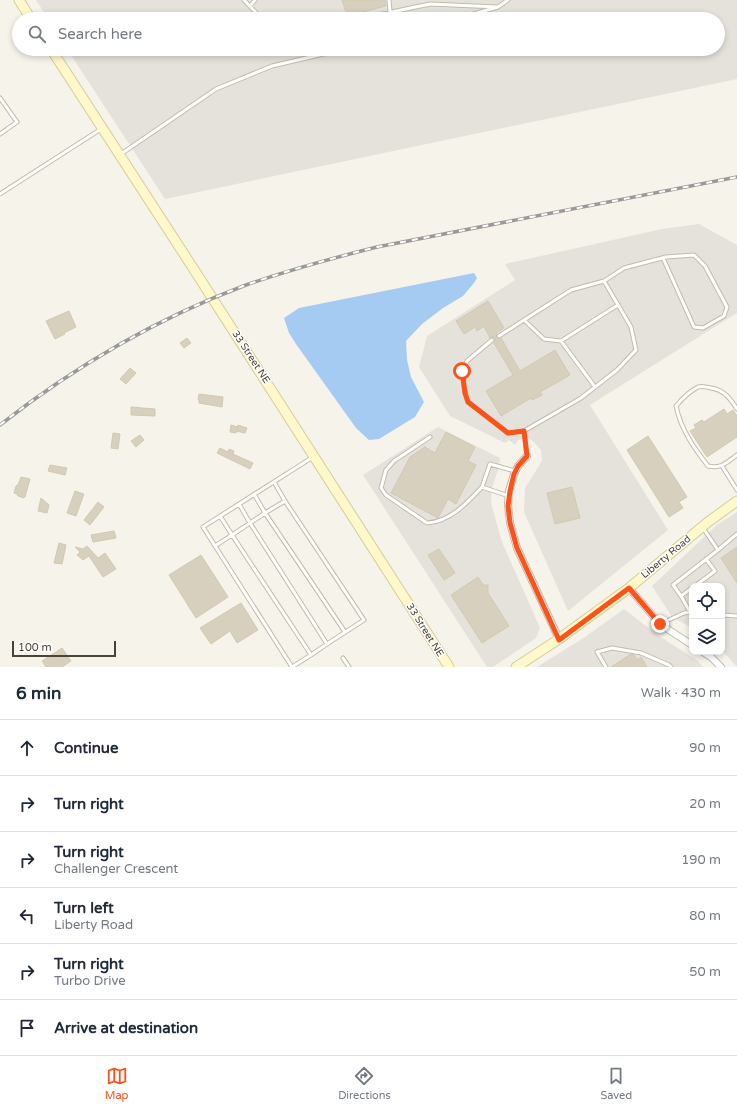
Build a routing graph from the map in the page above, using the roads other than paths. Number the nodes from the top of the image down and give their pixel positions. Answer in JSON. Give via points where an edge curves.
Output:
{"nodes":[{"id":1,"x":19,"y":0,"type":"edge"},
{"id":2,"x":244,"y":0,"type":"edge"},
{"id":3,"x":254,"y":0,"type":"edge"},
{"id":4,"x":389,"y":0,"type":"edge"},
{"id":5,"x":508,"y":0,"type":"edge"},
{"id":6,"x":250,"y":6,"type":"junction"},
{"id":7,"x":498,"y":7,"type":"junction"},
{"id":8,"x":27,"y":12,"type":"edge"},
{"id":9,"x":256,"y":12,"type":"edge"},
{"id":10,"x":390,"y":12,"type":"joint"},
{"id":11,"x":480,"y":12,"type":"edge"},
{"id":12,"x":56,"y":56,"type":"edge"},
{"id":13,"x":316,"y":56,"type":"edge"},
{"id":14,"x":0,"y":98,"type":"edge"},
{"id":15,"x":103,"y":128,"type":"junction"},
{"id":16,"x":0,"y":134,"type":"edge"},
{"id":17,"x":120,"y":154,"type":"junction"},
{"id":18,"x":0,"y":194,"type":"edge"},
{"id":19,"x":663,"y":258,"type":"junction"},
{"id":20,"x":604,"y":281,"type":"junction"},
{"id":21,"x":618,"y":305,"type":"junction"},
{"id":22,"x":524,"y":320,"type":"junction"},
{"id":23,"x":499,"y":336,"type":"dead end"},
{"id":24,"x":492,"y":340,"type":"dead end"},
{"id":25,"x":561,"y":341,"type":"junction"},
{"id":26,"x":595,"y":387,"type":"junction"},
{"id":27,"x":737,"y":409,"type":"edge"},
{"id":28,"x":524,"y":431,"type":"junction"},
{"id":29,"x":430,"y":437,"type":"dead end"},
{"id":30,"x":315,"y":456,"type":"junction"},
{"id":31,"x":527,"y":456,"type":"joint"},
{"id":32,"x":737,"y":456,"type":"edge"},
{"id":33,"x":722,"y":466,"type":"junction"},
{"id":34,"x":515,"y":471,"type":"junction"},
{"id":35,"x":274,"y":482,"type":"junction"},
{"id":36,"x":482,"y":487,"type":"junction"},
{"id":37,"x":737,"y":490,"type":"edge"},
{"id":38,"x":254,"y":494,"type":"junction"},
{"id":39,"x":509,"y":496,"type":"junction"},
{"id":40,"x":285,"y":501,"type":"junction"},
{"id":41,"x":737,"y":501,"type":"edge"},
{"id":42,"x":239,"y":504,"type":"junction"},
{"id":43,"x":265,"y":513,"type":"junction"},
{"id":44,"x":220,"y":516,"type":"junction"},
{"id":45,"x":250,"y":523,"type":"junction"},
{"id":46,"x":702,"y":527,"type":"junction"},
{"id":47,"x":737,"y":534,"type":"edge"},
{"id":48,"x":232,"y":535,"type":"junction"},
{"id":49,"x":215,"y":546,"type":"junction"},
{"id":50,"x":718,"y":550,"type":"junction"},
{"id":51,"x":706,"y":559,"type":"junction"},
{"id":52,"x":699,"y":583,"type":"edge"},
{"id":53,"x":629,"y":588,"type":"junction"},
{"id":54,"x":689,"y":590,"type":"edge"},
{"id":55,"x":681,"y":596,"type":"junction"},
{"id":56,"x":689,"y":609,"type":"edge"},
{"id":57,"x":689,"y":612,"type":"edge"},
{"id":58,"x":725,"y":615,"type":"edge"},
{"id":59,"x":737,"y":616,"type":"edge"},
{"id":60,"x":660,"y":624,"type":"junction"},
{"id":61,"x":345,"y":632,"type":"junction"},
{"id":62,"x":559,"y":640,"type":"junction"},
{"id":63,"x":689,"y":643,"type":"edge"},
{"id":64,"x":327,"y":644,"type":"junction"},
{"id":65,"x":311,"y":655,"type":"junction"},
{"id":66,"x":708,"y":655,"type":"edge"},
{"id":67,"x":343,"y":658,"type":"dead end"},
{"id":68,"x":292,"y":667,"type":"edge"},
{"id":69,"x":349,"y":667,"type":"edge"},
{"id":70,"x":448,"y":667,"type":"edge"},
{"id":71,"x":516,"y":667,"type":"edge"},
{"id":72,"x":606,"y":667,"type":"edge"},
{"id":73,"x":672,"y":667,"type":"edge"},
{"id":74,"x":721,"y":667,"type":"edge"}],
"edges":[{"from":1,"to":8,"type":"street"},
{"from":2,"to":6,"type":"lane"},
{"from":3,"to":6,"type":"lane"},
{"from":4,"to":10,"type":"lane"},
{"from":5,"to":7,"type":"lane"},
{"from":6,"to":9,"type":"lane"},
{"from":7,"to":10,"type":"lane","via":[[430,4]]},
{"from":7,"to":11,"type":"lane"},
{"from":12,"to":15,"type":"street","name":"33 Street NE"},
{"from":13,"to":17,"type":"lane","via":[[272,66],[216,89]]},
{"from":14,"to":16,"type":"lane","via":[[17,122]]},
{"from":15,"to":17,"type":"street","name":"33 Street NE"},
{"from":15,"to":18,"type":"lane"},
{"from":17,"to":30,"type":"street","name":"33 Street NE"},
{"from":19,"to":19,"type":"lane","via":[[694,255],[705,266],[727,307],[724,316],[703,328],[694,327]]},
{"from":19,"to":20,"type":"lane","via":[[624,268]]},
{"from":20,"to":21,"type":"lane"},
{"from":20,"to":22,"type":"lane","via":[[571,290]]},
{"from":21,"to":25,"type":"lane"},
{"from":21,"to":26,"type":"lane","via":[[631,327],[636,350],[617,370]]},
{"from":22,"to":23,"type":"lane"},
{"from":22,"to":25,"type":"lane","via":[[544,339]]},
{"from":24,"to":28,"type":"lane","via":[[467,361],[462,371],[468,402],[508,433]]},
{"from":25,"to":26,"type":"lane"},
{"from":26,"to":28,"type":"lane","via":[[582,398]]},
{"from":27,"to":33,"type":"lane","via":[[719,389],[706,387],[698,387],[676,406],[685,433],[708,466]]},
{"from":28,"to":31,"type":"lane"},
{"from":29,"to":36,"type":"lane","via":[[394,461],[386,470],[381,488],[386,494],[428,523],[446,518],[466,504]]},
{"from":30,"to":35,"type":"lane"},
{"from":30,"to":70,"type":"street","name":"33 Street NE"},
{"from":31,"to":34,"type":"street"},
{"from":32,"to":33,"type":"lane"},
{"from":33,"to":37,"type":"lane"},
{"from":34,"to":36,"type":"lane","via":[[490,464]]},
{"from":34,"to":39,"type":"street"},
{"from":35,"to":38,"type":"lane"},
{"from":35,"to":40,"type":"lane"},
{"from":36,"to":39,"type":"lane"},
{"from":38,"to":42,"type":"lane"},
{"from":38,"to":43,"type":"lane"},
{"from":39,"to":62,"type":"street","via":[[510,523],[517,548]]},
{"from":40,"to":43,"type":"lane"},
{"from":40,"to":61,"type":"lane","via":[[364,620]]},
{"from":41,"to":46,"type":"street","name":"Liberty Road"},
{"from":42,"to":44,"type":"lane"},
{"from":42,"to":45,"type":"lane"},
{"from":43,"to":45,"type":"lane"},
{"from":43,"to":61,"type":"lane"},
{"from":44,"to":48,"type":"lane"},
{"from":44,"to":49,"type":"lane","via":[[203,527]]},
{"from":45,"to":48,"type":"lane"},
{"from":45,"to":64,"type":"lane"},
{"from":46,"to":50,"type":"lane"},
{"from":46,"to":53,"type":"street","name":"Liberty Road"},
{"from":47,"to":50,"type":"lane"},
{"from":48,"to":49,"type":"lane"},
{"from":48,"to":65,"type":"lane"},
{"from":49,"to":68,"type":"lane"},
{"from":50,"to":51,"type":"lane"},
{"from":51,"to":52,"type":"lane","via":[[715,571]]},
{"from":51,"to":55,"type":"lane","via":[[673,585]]},
{"from":53,"to":60,"type":"street"},
{"from":53,"to":62,"type":"street","name":"Liberty Road"},
{"from":54,"to":55,"type":"lane"},
{"from":55,"to":56,"type":"lane"},
{"from":57,"to":60,"type":"lane"},
{"from":58,"to":59,"type":"lane"},
{"from":60,"to":63,"type":"street"},
{"from":61,"to":64,"type":"lane"},
{"from":62,"to":71,"type":"street","name":"Liberty Road"},
{"from":64,"to":65,"type":"lane"},
{"from":65,"to":68,"type":"lane"},
{"from":66,"to":74,"type":"street"},
{"from":67,"to":69,"type":"lane"},
{"from":72,"to":73,"type":"lane","via":[[597,652],[612,648],[641,653]]}]}
